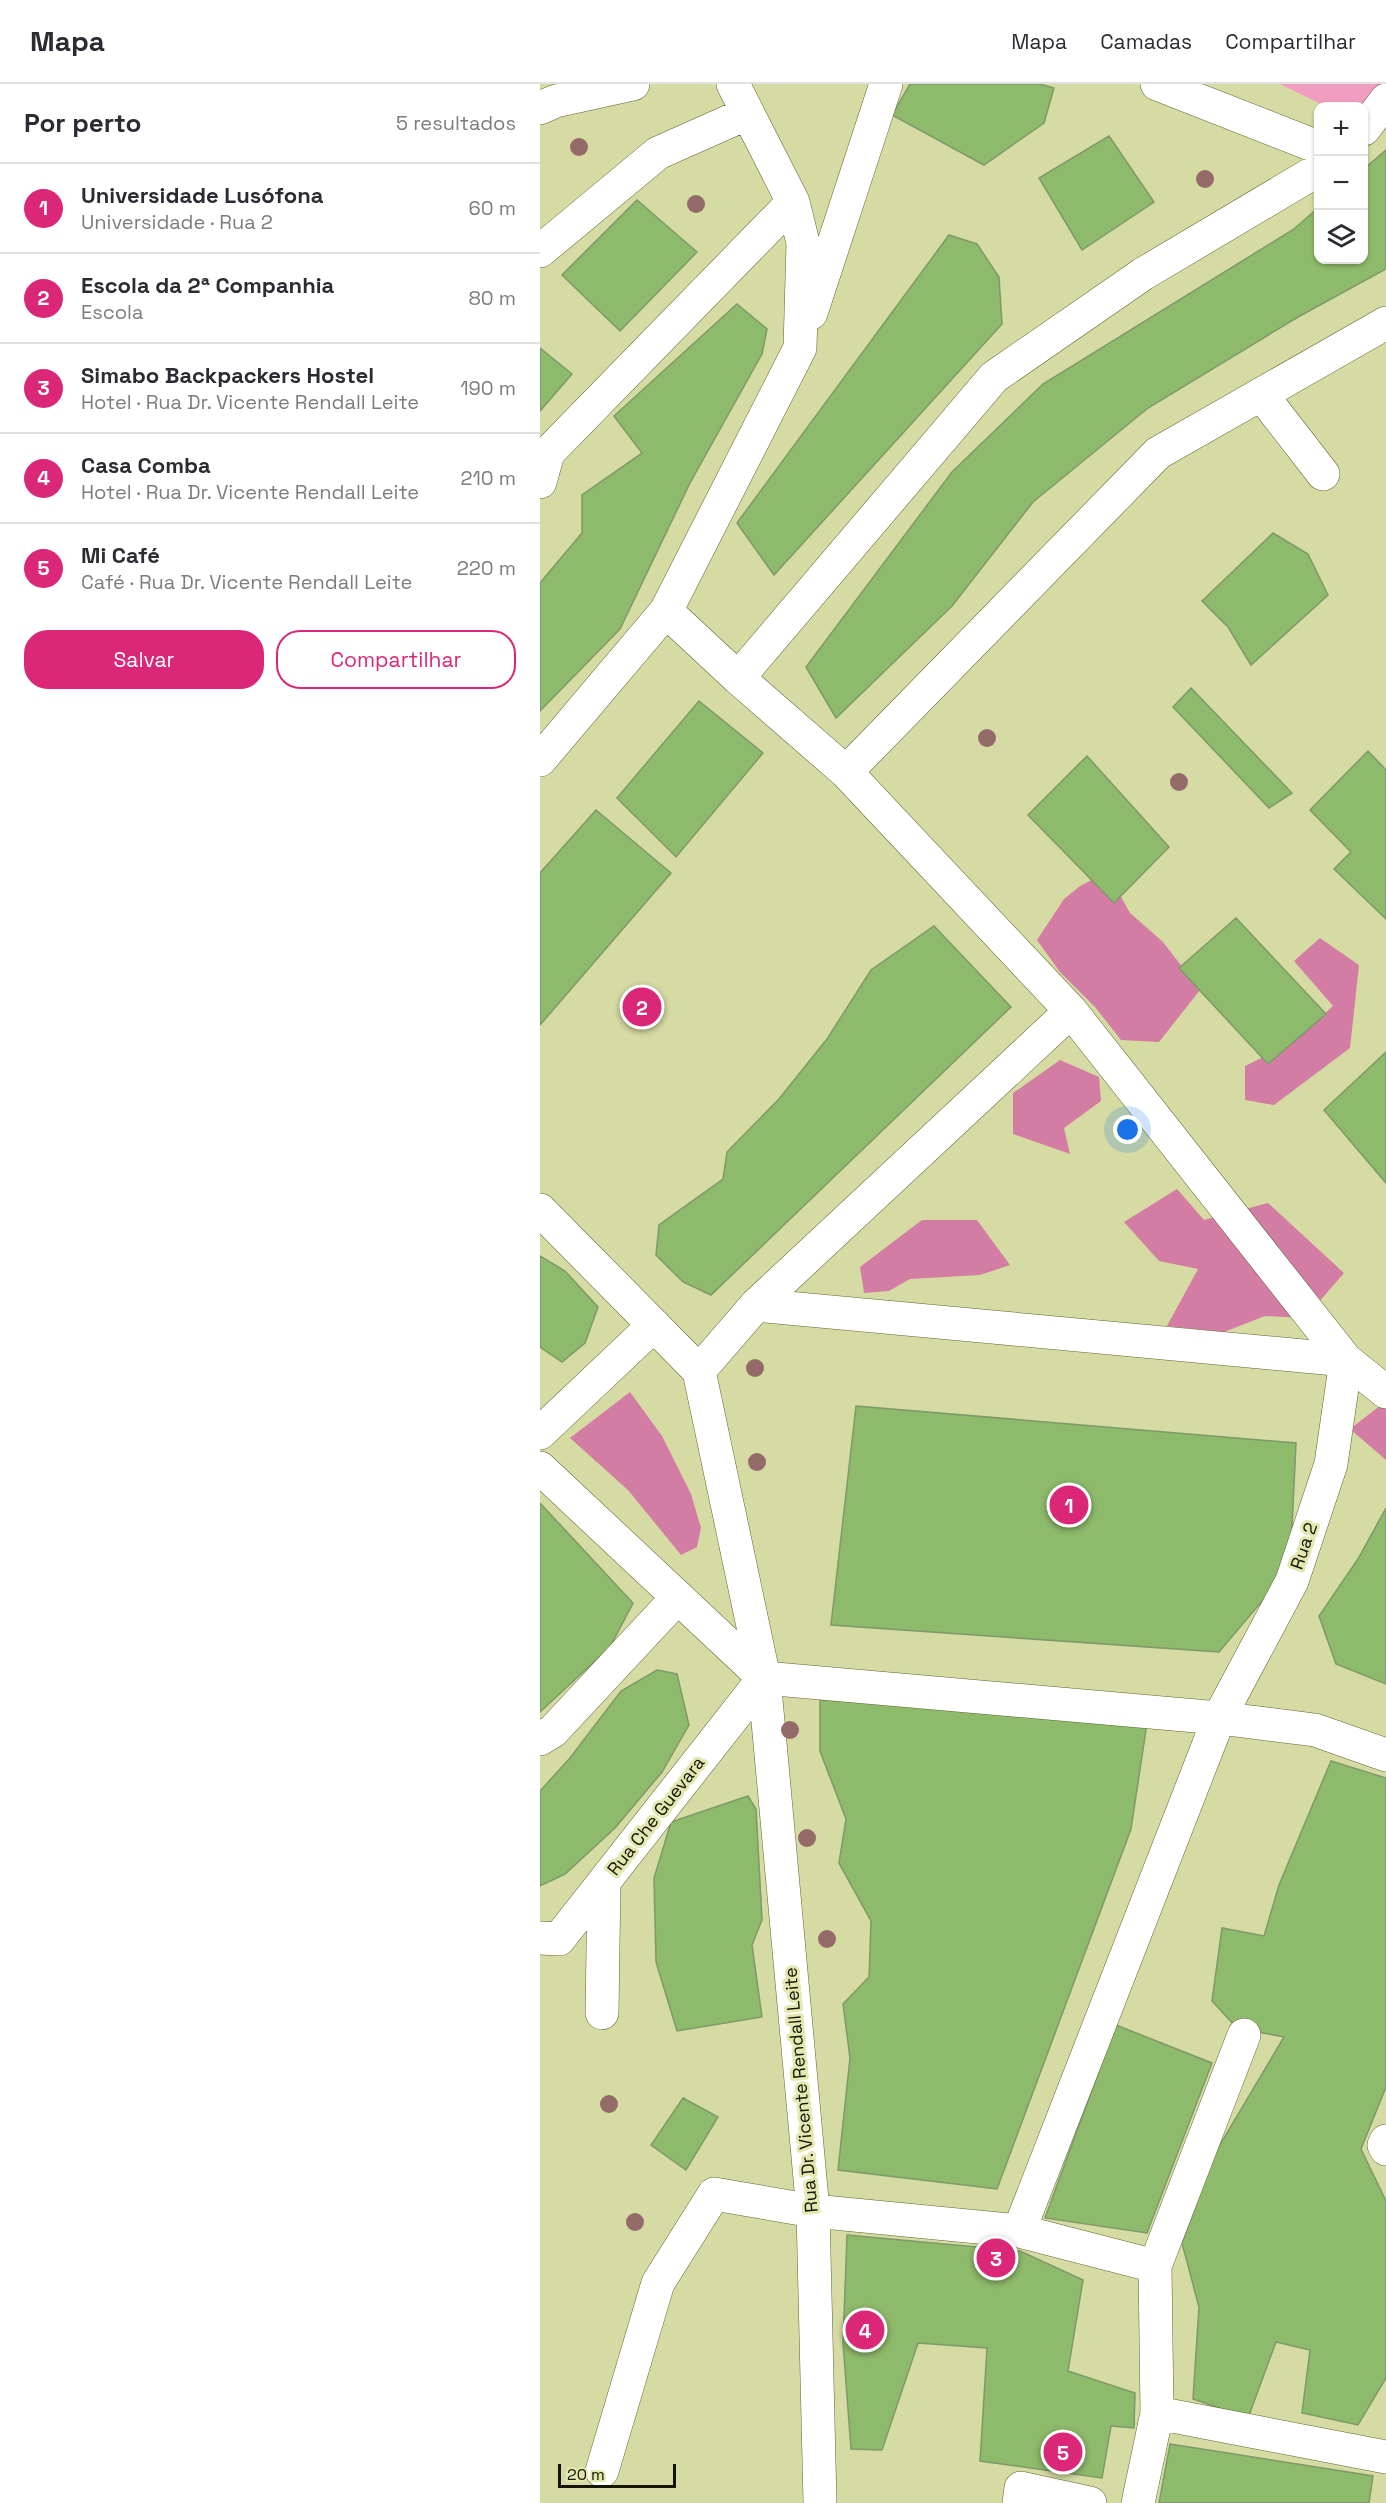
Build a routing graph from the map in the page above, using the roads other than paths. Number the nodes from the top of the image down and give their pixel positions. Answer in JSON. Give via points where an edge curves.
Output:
{"nodes":[{"id":1,"x":633,"y":84,"type":"edge"},
{"id":2,"x":733,"y":84,"type":"edge"},
{"id":3,"x":886,"y":84,"type":"edge"},
{"id":4,"x":1158,"y":84,"type":"edge"},
{"id":5,"x":1386,"y":100,"type":"edge"},
{"id":6,"x":540,"y":108,"type":"edge"},
{"id":7,"x":748,"y":113,"type":"junction"},
{"id":8,"x":1368,"y":124,"type":"edge"},
{"id":9,"x":1314,"y":145,"type":"edge"},
{"id":10,"x":1314,"y":172,"type":"edge"},
{"id":11,"x":793,"y":202,"type":"junction"},
{"id":12,"x":540,"y":251,"type":"edge"},
{"id":13,"x":1386,"y":323,"type":"edge"},
{"id":14,"x":800,"y":348,"type":"junction"},
{"id":15,"x":1261,"y":394,"type":"junction"},
{"id":16,"x":1323,"y":474,"type":"dead end"},
{"id":17,"x":540,"y":482,"type":"edge"},
{"id":18,"x":666,"y":611,"type":"junction"},
{"id":19,"x":738,"y":678,"type":"junction"},
{"id":20,"x":540,"y":760,"type":"edge"},
{"id":21,"x":846,"y":772,"type":"junction"},
{"id":22,"x":1071,"y":1011,"type":"junction"},
{"id":23,"x":540,"y":1210,"type":"edge"},
{"id":24,"x":756,"y":1305,"type":"junction"},
{"id":25,"x":654,"y":1325,"type":"junction"},
{"id":26,"x":1346,"y":1360,"type":"junction"},
{"id":27,"x":699,"y":1371,"type":"junction"},
{"id":28,"x":1386,"y":1392,"type":"edge"},
{"id":29,"x":540,"y":1433,"type":"edge"},
{"id":30,"x":540,"y":1468,"type":"edge"},
{"id":31,"x":678,"y":1597,"type":"junction"},
{"id":32,"x":764,"y":1678,"type":"junction"},
{"id":33,"x":1219,"y":1718,"type":"junction"},
{"id":34,"x":540,"y":1739,"type":"edge"},
{"id":35,"x":1386,"y":1755,"type":"edge"},
{"id":36,"x":604,"y":1882,"type":"junction"},
{"id":37,"x":540,"y":1938,"type":"edge"},
{"id":38,"x":602,"y":2013,"type":"dead end"},
{"id":39,"x":1244,"y":2035,"type":"dead end"},
{"id":40,"x":1386,"y":2141,"type":"edge"},
{"id":41,"x":1386,"y":2149,"type":"edge"},
{"id":42,"x":813,"y":2211,"type":"junction"},
{"id":43,"x":1019,"y":2231,"type":"junction"},
{"id":44,"x":1155,"y":2266,"type":"junction"},
{"id":45,"x":1157,"y":2413,"type":"junction"},
{"id":46,"x":1386,"y":2457,"type":"edge"},
{"id":47,"x":602,"y":2471,"type":"dead end"},
{"id":48,"x":820,"y":2503,"type":"edge"},
{"id":49,"x":1019,"y":2503,"type":"edge"},
{"id":50,"x":1090,"y":2503,"type":"edge"},
{"id":51,"x":1138,"y":2503,"type":"edge"}],
"edges":[{"from":1,"to":6,"type":"street"},
{"from":2,"to":7,"type":"street"},
{"from":3,"to":14,"type":"street"},
{"from":4,"to":9,"type":"street"},
{"from":5,"to":8,"type":"street"},
{"from":7,"to":11,"type":"street"},
{"from":7,"to":12,"type":"street","via":[[658,153]]},
{"from":10,"to":19,"type":"street","via":[[1143,274],[994,377]]},
{"from":11,"to":14,"type":"street","via":[[803,243]]},
{"from":11,"to":17,"type":"street","via":[[548,453]]},
{"from":13,"to":15,"type":"street"},
{"from":14,"to":18,"type":"street"},
{"from":15,"to":16,"type":"street"},
{"from":15,"to":21,"type":"street","via":[[1158,453]]},
{"from":18,"to":19,"type":"street"},
{"from":18,"to":20,"type":"street"},
{"from":19,"to":21,"type":"street"},
{"from":21,"to":22,"type":"street"},
{"from":22,"to":24,"type":"street"},
{"from":22,"to":26,"type":"street"},
{"from":23,"to":25,"type":"street"},
{"from":24,"to":26,"type":"street"},
{"from":24,"to":27,"type":"street"},
{"from":25,"to":27,"type":"street"},
{"from":25,"to":29,"type":"street"},
{"from":26,"to":28,"type":"street"},
{"from":26,"to":33,"type":"street","name":"Rua 2","via":[[1331,1464],[1292,1581]]},
{"from":27,"to":32,"type":"street","name":"Rua Dr. Vicente Rendall Leite"},
{"from":30,"to":31,"type":"street"},
{"from":31,"to":32,"type":"street"},
{"from":31,"to":34,"type":"street","via":[[553,1731]]},
{"from":32,"to":33,"type":"street"},
{"from":32,"to":36,"type":"street","name":"Rua Che Guevara"},
{"from":32,"to":42,"type":"street","name":"Rua Dr. Vicente Rendall Leite"},
{"from":33,"to":35,"type":"street","via":[[1315,1730]]},
{"from":33,"to":43,"type":"street","name":"Rua 2"},
{"from":36,"to":37,"type":"street","name":"Rua Che Guevara","via":[[559,1939]]},
{"from":36,"to":38,"type":"street"},
{"from":39,"to":44,"type":"street"},
{"from":40,"to":41,"type":"street"},
{"from":42,"to":43,"type":"street"},
{"from":42,"to":47,"type":"street","via":[[714,2194],[658,2283]]},
{"from":42,"to":48,"type":"street","name":"Rua Dr. Vicente Rendall Leite"},
{"from":43,"to":44,"type":"street"},
{"from":44,"to":45,"type":"street"},
{"from":45,"to":46,"type":"street"},
{"from":45,"to":51,"type":"street"},
{"from":49,"to":50,"type":"street","via":[[1022,2488]]}]}
